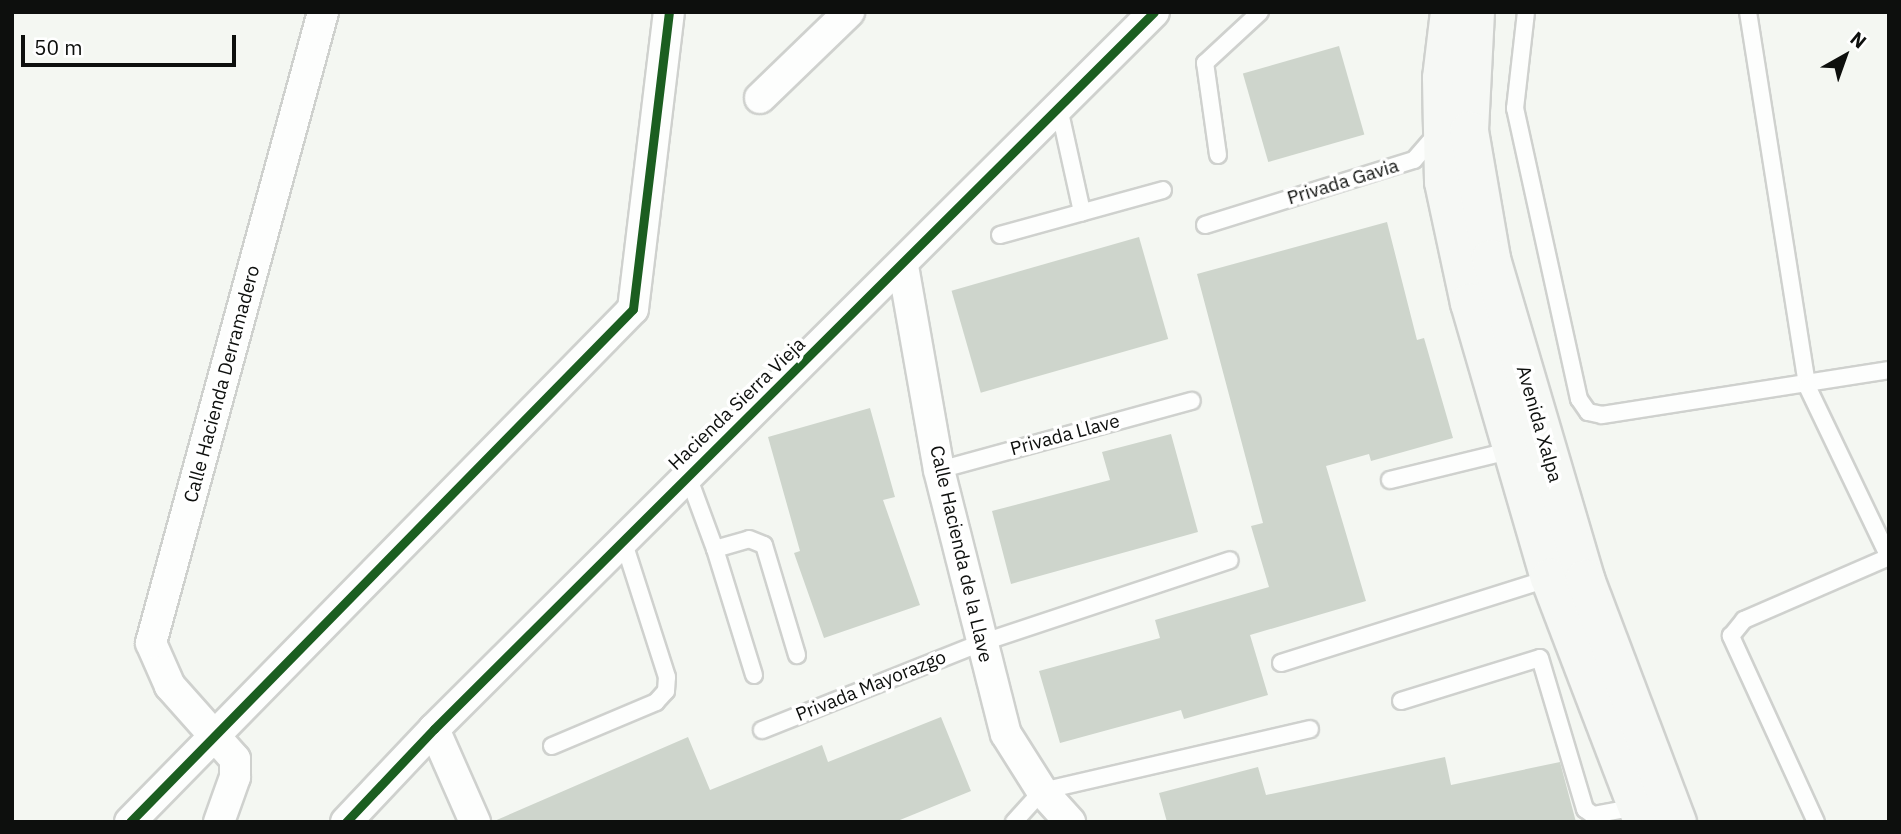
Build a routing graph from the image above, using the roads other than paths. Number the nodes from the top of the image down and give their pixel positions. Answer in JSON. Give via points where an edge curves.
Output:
{"nodes":[{"id":1,"x":323,"y":12,"type":"edge"},
{"id":2,"x":669,"y":12,"type":"edge"},
{"id":3,"x":849,"y":12,"type":"edge"},
{"id":4,"x":1154,"y":12,"type":"edge"},
{"id":5,"x":1260,"y":12,"type":"edge"},
{"id":6,"x":1450,"y":12,"type":"edge"},
{"id":7,"x":1475,"y":12,"type":"edge"},
{"id":8,"x":1526,"y":12,"type":"edge"},
{"id":9,"x":1748,"y":12,"type":"edge"},
{"id":10,"x":761,"y":98,"type":"dead end"},
{"id":11,"x":1059,"y":108,"type":"junction"},
{"id":12,"x":1455,"y":129,"type":"junction"},
{"id":13,"x":1218,"y":155,"type":"dead end"},
{"id":14,"x":1163,"y":190,"type":"dead end"},
{"id":15,"x":1082,"y":212,"type":"junction"},
{"id":16,"x":1205,"y":225,"type":"dead end"},
{"id":17,"x":1000,"y":235,"type":"dead end"},
{"id":18,"x":903,"y":266,"type":"junction"},
{"id":19,"x":1889,"y":370,"type":"edge"},
{"id":20,"x":1807,"y":386,"type":"junction"},
{"id":21,"x":1192,"y":401,"type":"dead end"},
{"id":22,"x":1527,"y":446,"type":"junction"},
{"id":23,"x":939,"y":470,"type":"junction"},
{"id":24,"x":688,"y":476,"type":"junction"},
{"id":25,"x":1390,"y":480,"type":"dead end"},
{"id":26,"x":623,"y":540,"type":"junction"},
{"id":27,"x":715,"y":549,"type":"junction"},
{"id":28,"x":1889,"y":557,"type":"edge"},
{"id":29,"x":1230,"y":560,"type":"dead end"},
{"id":30,"x":1566,"y":573,"type":"junction"},
{"id":31,"x":981,"y":643,"type":"junction"},
{"id":32,"x":797,"y":656,"type":"dead end"},
{"id":33,"x":1281,"y":663,"type":"dead end"},
{"id":34,"x":754,"y":675,"type":"dead end"},
{"id":35,"x":1401,"y":701,"type":"dead end"},
{"id":36,"x":434,"y":729,"type":"junction"},
{"id":37,"x":1310,"y":729,"type":"dead end"},
{"id":38,"x":762,"y":730,"type":"dead end"},
{"id":39,"x":215,"y":738,"type":"junction"},
{"id":40,"x":552,"y":746,"type":"dead end"},
{"id":41,"x":1042,"y":791,"type":"junction"},
{"id":42,"x":1656,"y":812,"type":"edge"},
{"id":43,"x":130,"y":822,"type":"edge"},
{"id":44,"x":219,"y":822,"type":"edge"},
{"id":45,"x":346,"y":822,"type":"edge"},
{"id":46,"x":475,"y":822,"type":"edge"},
{"id":47,"x":1014,"y":822,"type":"edge"},
{"id":48,"x":1070,"y":822,"type":"edge"},
{"id":49,"x":1816,"y":822,"type":"edge"}],
"edges":[{"from":1,"to":39,"type":"street","name":"Calle Hacienda Derramadero","via":[[151,643],[157,665],[170,685]]},
{"from":2,"to":39,"type":"street","via":[[633,309]]},
{"from":3,"to":10,"type":"street"},
{"from":4,"to":11,"type":"street","name":"Hacienda Sierra Vieja"},
{"from":5,"to":13,"type":"lane","via":[[1205,63]]},
{"from":6,"to":12,"type":"main road","name":"Avenida Xalpa"},
{"from":7,"to":12,"type":"main road","name":"Avenida Xalpa"},
{"from":8,"to":20,"type":"lane","via":[[1516,108],[1579,399],[1588,412],[1602,415]]},
{"from":9,"to":20,"type":"lane"},
{"from":11,"to":15,"type":"lane"},
{"from":11,"to":18,"type":"street","name":"Hacienda Sierra Vieja"},
{"from":12,"to":16,"type":"lane","name":"Privada Gavia","via":[[1414,160]]},
{"from":12,"to":22,"type":"main road","name":"Avenida Xalpa","via":[[1444,182],[1470,303]]},
{"from":14,"to":15,"type":"lane"},
{"from":15,"to":17,"type":"lane"},
{"from":18,"to":23,"type":"street","name":"Calle Hacienda de la Llave"},
{"from":18,"to":24,"type":"street","name":"Hacienda Sierra Vieja"},
{"from":19,"to":20,"type":"lane"},
{"from":20,"to":28,"type":"lane"},
{"from":21,"to":23,"type":"lane","name":"Privada Llave"},
{"from":22,"to":25,"type":"lane"},
{"from":22,"to":30,"type":"main road","name":"Avenida Xalpa"},
{"from":23,"to":31,"type":"street","name":"Calle Hacienda de la Llave"},
{"from":24,"to":26,"type":"street","name":"Hacienda Sierra Vieja"},
{"from":24,"to":27,"type":"lane"},
{"from":26,"to":36,"type":"street","name":"Hacienda Sierra Vieja"},
{"from":26,"to":40,"type":"lane","via":[[667,677],[666,691],[656,702]]},
{"from":27,"to":32,"type":"lane","via":[[749,539],[764,545]]},
{"from":27,"to":34,"type":"lane"},
{"from":28,"to":49,"type":"lane","via":[[1744,620],[1731,636]]},
{"from":29,"to":31,"type":"lane","name":"Privada Mayorazgo"},
{"from":30,"to":33,"type":"lane"},
{"from":30,"to":42,"type":"main road","name":"Avenida Xalpa"},
{"from":31,"to":38,"type":"lane","name":"Privada Mayorazgo"},
{"from":31,"to":41,"type":"street","name":"Calle Hacienda de la Llave","via":[[1006,734]]},
{"from":35,"to":42,"type":"lane","via":[[1540,658],[1585,809],[1593,815]]},
{"from":36,"to":45,"type":"street","name":"Hacienda Sierra Vieja"},
{"from":36,"to":46,"type":"street"},
{"from":37,"to":41,"type":"lane"},
{"from":39,"to":43,"type":"street"},
{"from":39,"to":44,"type":"street","name":"Calle Hacienda Derramadero","via":[[236,768]]},
{"from":41,"to":47,"type":"lane"},
{"from":41,"to":48,"type":"street","name":"Calle Hacienda de la Llave"}]}
